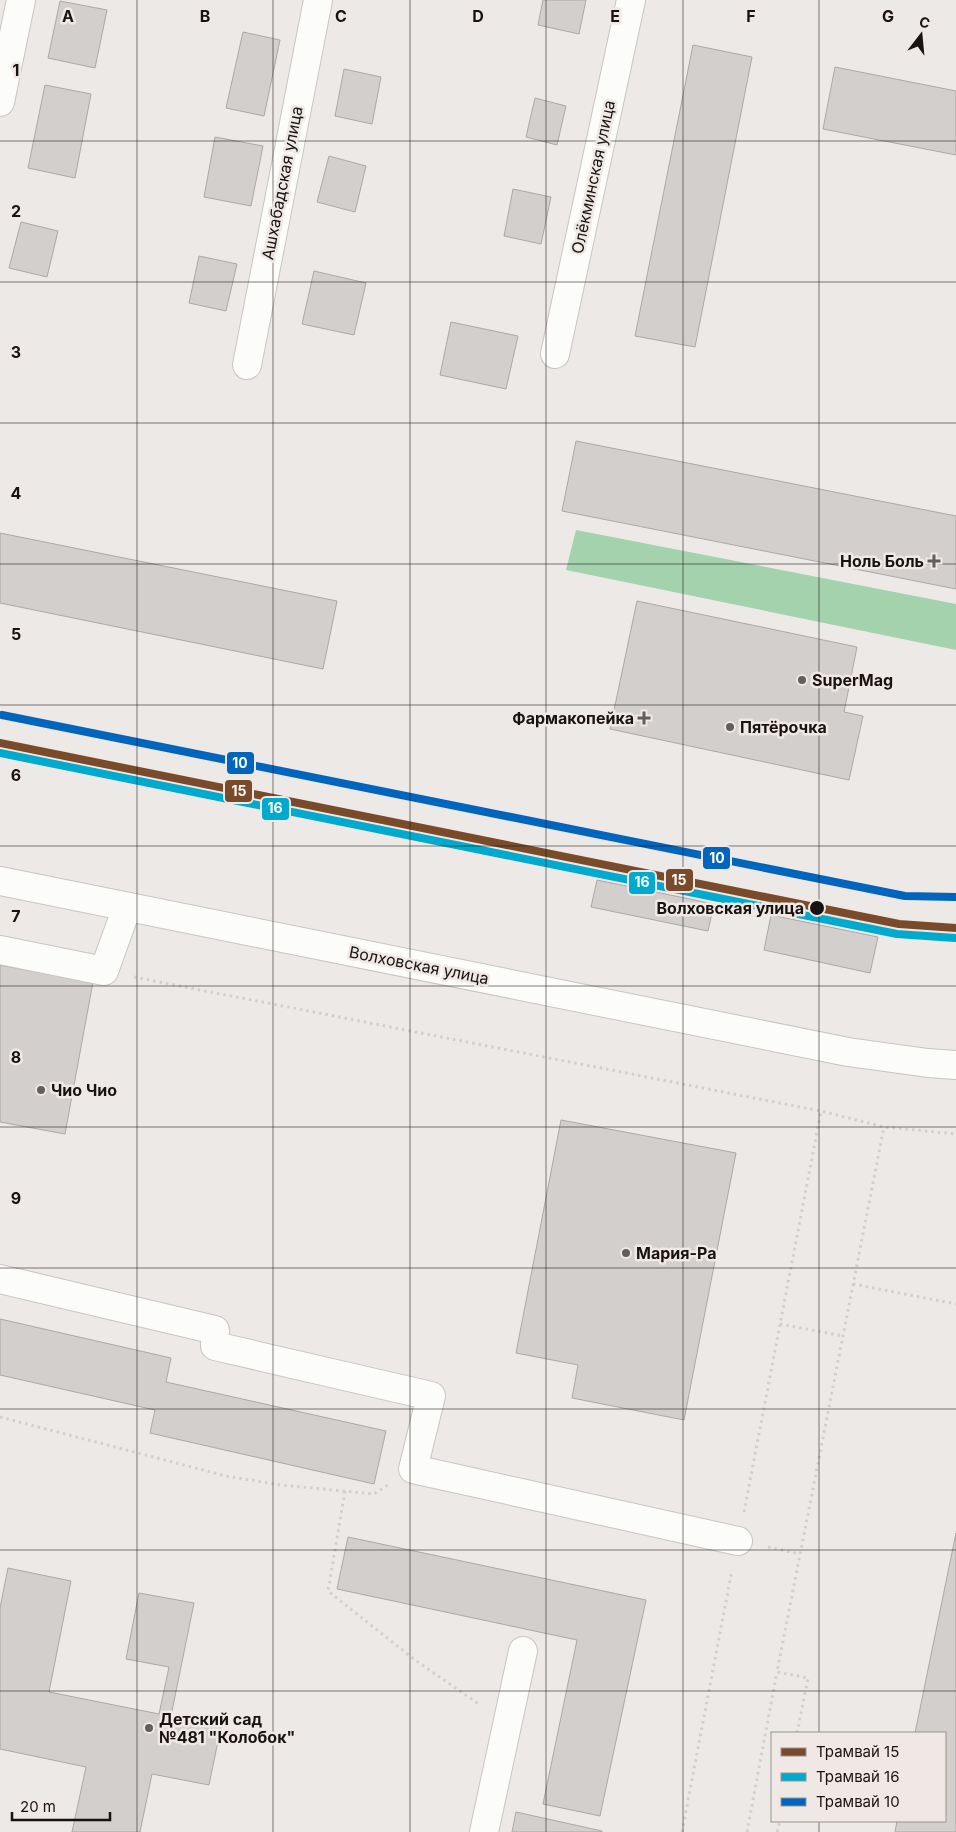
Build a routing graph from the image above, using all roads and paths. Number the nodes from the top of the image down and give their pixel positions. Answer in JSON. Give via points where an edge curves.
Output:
{"nodes":[{"id":1,"x":21,"y":0,"type":"edge"},
{"id":2,"x":318,"y":0,"type":"edge"},
{"id":3,"x":631,"y":0,"type":"edge"},
{"id":4,"x":0,"y":102,"type":"edge"},
{"id":5,"x":556,"y":354,"type":"dead end"},
{"id":6,"x":247,"y":365,"type":"dead end"},
{"id":7,"x":0,"y":881,"type":"edge"},
{"id":8,"x":127,"y":907,"type":"junction"},
{"id":9,"x":0,"y":950,"type":"edge"},
{"id":10,"x":104,"y":971,"type":"junction"},
{"id":11,"x":956,"y":1065,"type":"edge"},
{"id":12,"x":821,"y":1111,"type":"junction"},
{"id":13,"x":884,"y":1127,"type":"junction"},
{"id":14,"x":956,"y":1134,"type":"edge"},
{"id":15,"x":0,"y":1279,"type":"edge"},
{"id":16,"x":853,"y":1284,"type":"junction"},
{"id":17,"x":956,"y":1304,"type":"edge"},
{"id":18,"x":780,"y":1324,"type":"junction"},
{"id":19,"x":843,"y":1336,"type":"junction"},
{"id":20,"x":0,"y":1417,"type":"edge"},
{"id":21,"x":413,"y":1469,"type":"junction"},
{"id":22,"x":345,"y":1491,"type":"junction"},
{"id":23,"x":738,"y":1541,"type":"junction"},
{"id":24,"x":523,"y":1651,"type":"dead end"},
{"id":25,"x":777,"y":1672,"type":"junction"},
{"id":26,"x":507,"y":1724,"type":"junction"},
{"id":27,"x":797,"y":1732,"type":"edge"},
{"id":28,"x":484,"y":1832,"type":"edge"},
{"id":29,"x":682,"y":1832,"type":"edge"},
{"id":30,"x":747,"y":1832,"type":"edge"}],
"edges":[{"from":1,"to":4,"type":"main road"},
{"from":2,"to":6,"type":"main road","name":"Ашхабадская улица"},
{"from":3,"to":5,"type":"main road","name":"Олёкминская улица"},
{"from":7,"to":8,"type":"main road","name":"Волховская улица"},
{"from":8,"to":10,"type":"main road"},
{"from":8,"to":11,"type":"main road","name":"Волховская улица","via":[[848,1052]]},
{"from":9,"to":10,"type":"main road"},
{"from":10,"to":12,"type":"path"},
{"from":12,"to":13,"type":"path"},
{"from":12,"to":18,"type":"path"},
{"from":13,"to":14,"type":"path"},
{"from":13,"to":16,"type":"path"},
{"from":15,"to":21,"type":"main road","via":[[214,1330],[215,1346],[431,1396]]},
{"from":16,"to":17,"type":"path"},
{"from":16,"to":19,"type":"path"},
{"from":18,"to":19,"type":"path"},
{"from":18,"to":23,"type":"path"},
{"from":19,"to":25,"type":"path"},
{"from":20,"to":22,"type":"path","via":[[226,1476]]},
{"from":21,"to":22,"type":"path","via":[[374,1494]]},
{"from":21,"to":23,"type":"main road"},
{"from":22,"to":26,"type":"path","via":[[328,1591],[415,1660]]},
{"from":23,"to":29,"type":"path"},
{"from":24,"to":26,"type":"main road"},
{"from":25,"to":27,"type":"path","via":[[808,1678]]},
{"from":25,"to":30,"type":"path"},
{"from":26,"to":28,"type":"main road"}]}
